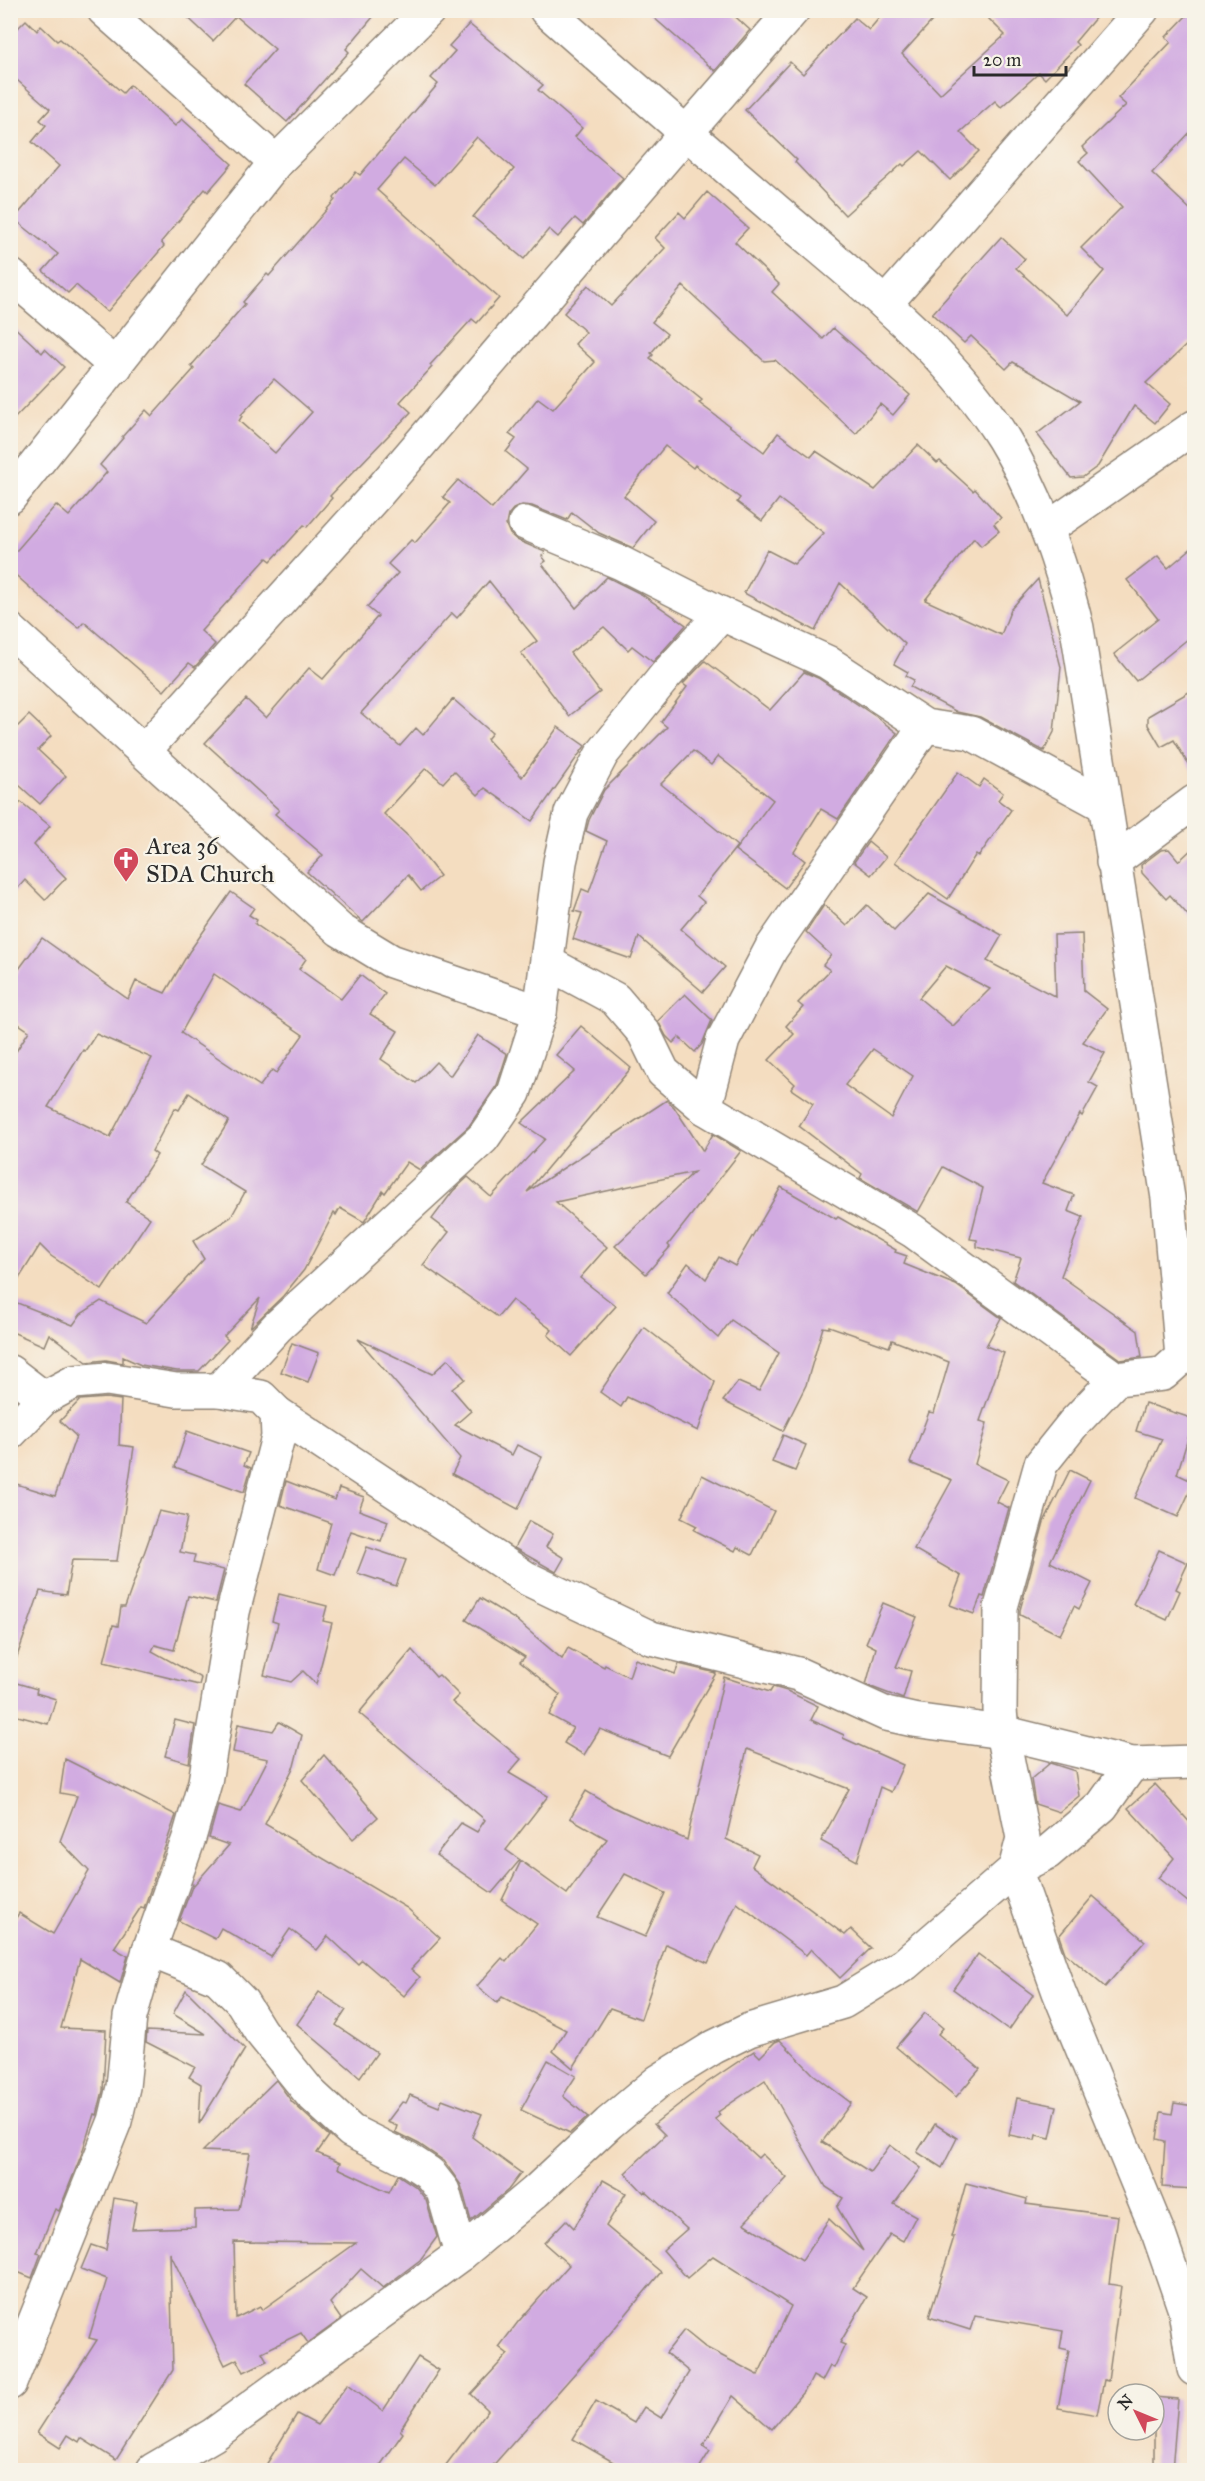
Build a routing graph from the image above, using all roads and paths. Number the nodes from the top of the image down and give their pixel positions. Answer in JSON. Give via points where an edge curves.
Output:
{"nodes":[{"id":1,"x":104,"y":10,"type":"edge"},
{"id":2,"x":429,"y":10,"type":"edge"},
{"id":3,"x":546,"y":10,"type":"edge"},
{"id":4,"x":793,"y":10,"type":"edge"},
{"id":5,"x":1142,"y":10,"type":"edge"},
{"id":6,"x":686,"y":133,"type":"junction"},
{"id":7,"x":276,"y":162,"type":"junction"},
{"id":8,"x":10,"y":275,"type":"edge"},
{"id":9,"x":885,"y":304,"type":"junction"},
{"id":10,"x":116,"y":366,"type":"junction"},
{"id":11,"x":1194,"y":427,"type":"edge"},
{"id":12,"x":10,"y":497,"type":"edge"},
{"id":13,"x":525,"y":524,"type":"dead end"},
{"id":14,"x":1047,"y":529,"type":"junction"},
{"id":15,"x":722,"y":614,"type":"junction"},
{"id":16,"x":10,"y":630,"type":"edge"},
{"id":17,"x":925,"y":726,"type":"junction"},
{"id":18,"x":144,"y":751,"type":"junction"},
{"id":19,"x":1194,"y":802,"type":"edge"},
{"id":20,"x":1104,"y":805,"type":"junction"},
{"id":21,"x":1113,"y":862,"type":"junction"},
{"id":22,"x":548,"y":963,"type":"junction"},
{"id":23,"x":540,"y":1012,"type":"junction"},
{"id":24,"x":705,"y":1108,"type":"junction"},
{"id":25,"x":1181,"y":1196,"type":"edge"},
{"id":26,"x":10,"y":1372,"type":"edge"},
{"id":27,"x":1116,"y":1379,"type":"junction"},
{"id":28,"x":219,"y":1390,"type":"junction"},
{"id":29,"x":44,"y":1398,"type":"junction"},
{"id":30,"x":277,"y":1413,"type":"junction"},
{"id":31,"x":10,"y":1434,"type":"edge"},
{"id":32,"x":1002,"y":1732,"type":"junction"},
{"id":33,"x":1194,"y":1762,"type":"edge"},
{"id":34,"x":1132,"y":1764,"type":"junction"},
{"id":35,"x":1015,"y":1869,"type":"junction"},
{"id":36,"x":150,"y":1950,"type":"junction"},
{"id":37,"x":461,"y":2254,"type":"junction"},
{"id":38,"x":1194,"y":2369,"type":"edge"},
{"id":39,"x":10,"y":2383,"type":"edge"},
{"id":40,"x":153,"y":2470,"type":"edge"}],
"edges":[{"from":1,"to":7,"type":"street"},
{"from":2,"to":7,"type":"street"},
{"from":3,"to":6,"type":"street"},
{"from":4,"to":6,"type":"street"},
{"from":5,"to":9,"type":"street"},
{"from":6,"to":9,"type":"street"},
{"from":6,"to":18,"type":"street","via":[[378,493]]},
{"from":7,"to":10,"type":"street"},
{"from":8,"to":10,"type":"street"},
{"from":9,"to":14,"type":"street","via":[[960,381],[1003,438]]},
{"from":10,"to":12,"type":"street"},
{"from":11,"to":14,"type":"street"},
{"from":13,"to":15,"type":"street","via":[[621,563]]},
{"from":14,"to":20,"type":"street","via":[[1077,628]]},
{"from":15,"to":17,"type":"street","via":[[827,662]]},
{"from":15,"to":22,"type":"street","via":[[602,754],[571,813],[560,862]]},
{"from":16,"to":18,"type":"street"},
{"from":17,"to":20,"type":"street","via":[[971,733]]},
{"from":17,"to":24,"type":"street","via":[[771,949],[723,1040]]},
{"from":18,"to":23,"type":"street","via":[[340,930],[391,961]]},
{"from":19,"to":21,"type":"street"},
{"from":20,"to":21,"type":"street"},
{"from":21,"to":25,"type":"street"},
{"from":22,"to":23,"type":"street"},
{"from":22,"to":24,"type":"street","via":[[615,999],[644,1033],[663,1072]]},
{"from":23,"to":28,"type":"street","via":[[514,1094],[483,1138],[277,1327]]},
{"from":24,"to":27,"type":"street","via":[[913,1230]]},
{"from":25,"to":27,"type":"street","via":[[1182,1357],[1163,1374]]},
{"from":26,"to":29,"type":"street"},
{"from":27,"to":32,"type":"street","via":[[1041,1464],[1001,1607]]},
{"from":28,"to":29,"type":"street","via":[[176,1390],[107,1379],[74,1382]]},
{"from":28,"to":30,"type":"street","via":[[261,1397]]},
{"from":29,"to":31,"type":"street"},
{"from":30,"to":32,"type":"street","via":[[526,1578],[651,1638],[798,1674],[886,1714]]},
{"from":30,"to":36,"type":"street","via":[[278,1437],[233,1612],[205,1782]]},
{"from":32,"to":34,"type":"street"},
{"from":32,"to":35,"type":"street","via":[[1023,1838]]},
{"from":33,"to":34,"type":"street"},
{"from":34,"to":35,"type":"street","via":[[1102,1806],[1047,1853]]},
{"from":35,"to":37,"type":"street","via":[[905,1964],[843,2002],[749,2030],[659,2081]]},
{"from":35,"to":38,"type":"street","via":[[1059,1992],[1159,2235],[1185,2310]]},
{"from":36,"to":37,"type":"street","via":[[218,1978],[242,2002],[310,2093],[351,2131],[429,2173],[443,2191]]},
{"from":36,"to":39,"type":"street","via":[[130,2017],[123,2087],[115,2121]]},
{"from":37,"to":40,"type":"street","via":[[213,2434]]}]}
